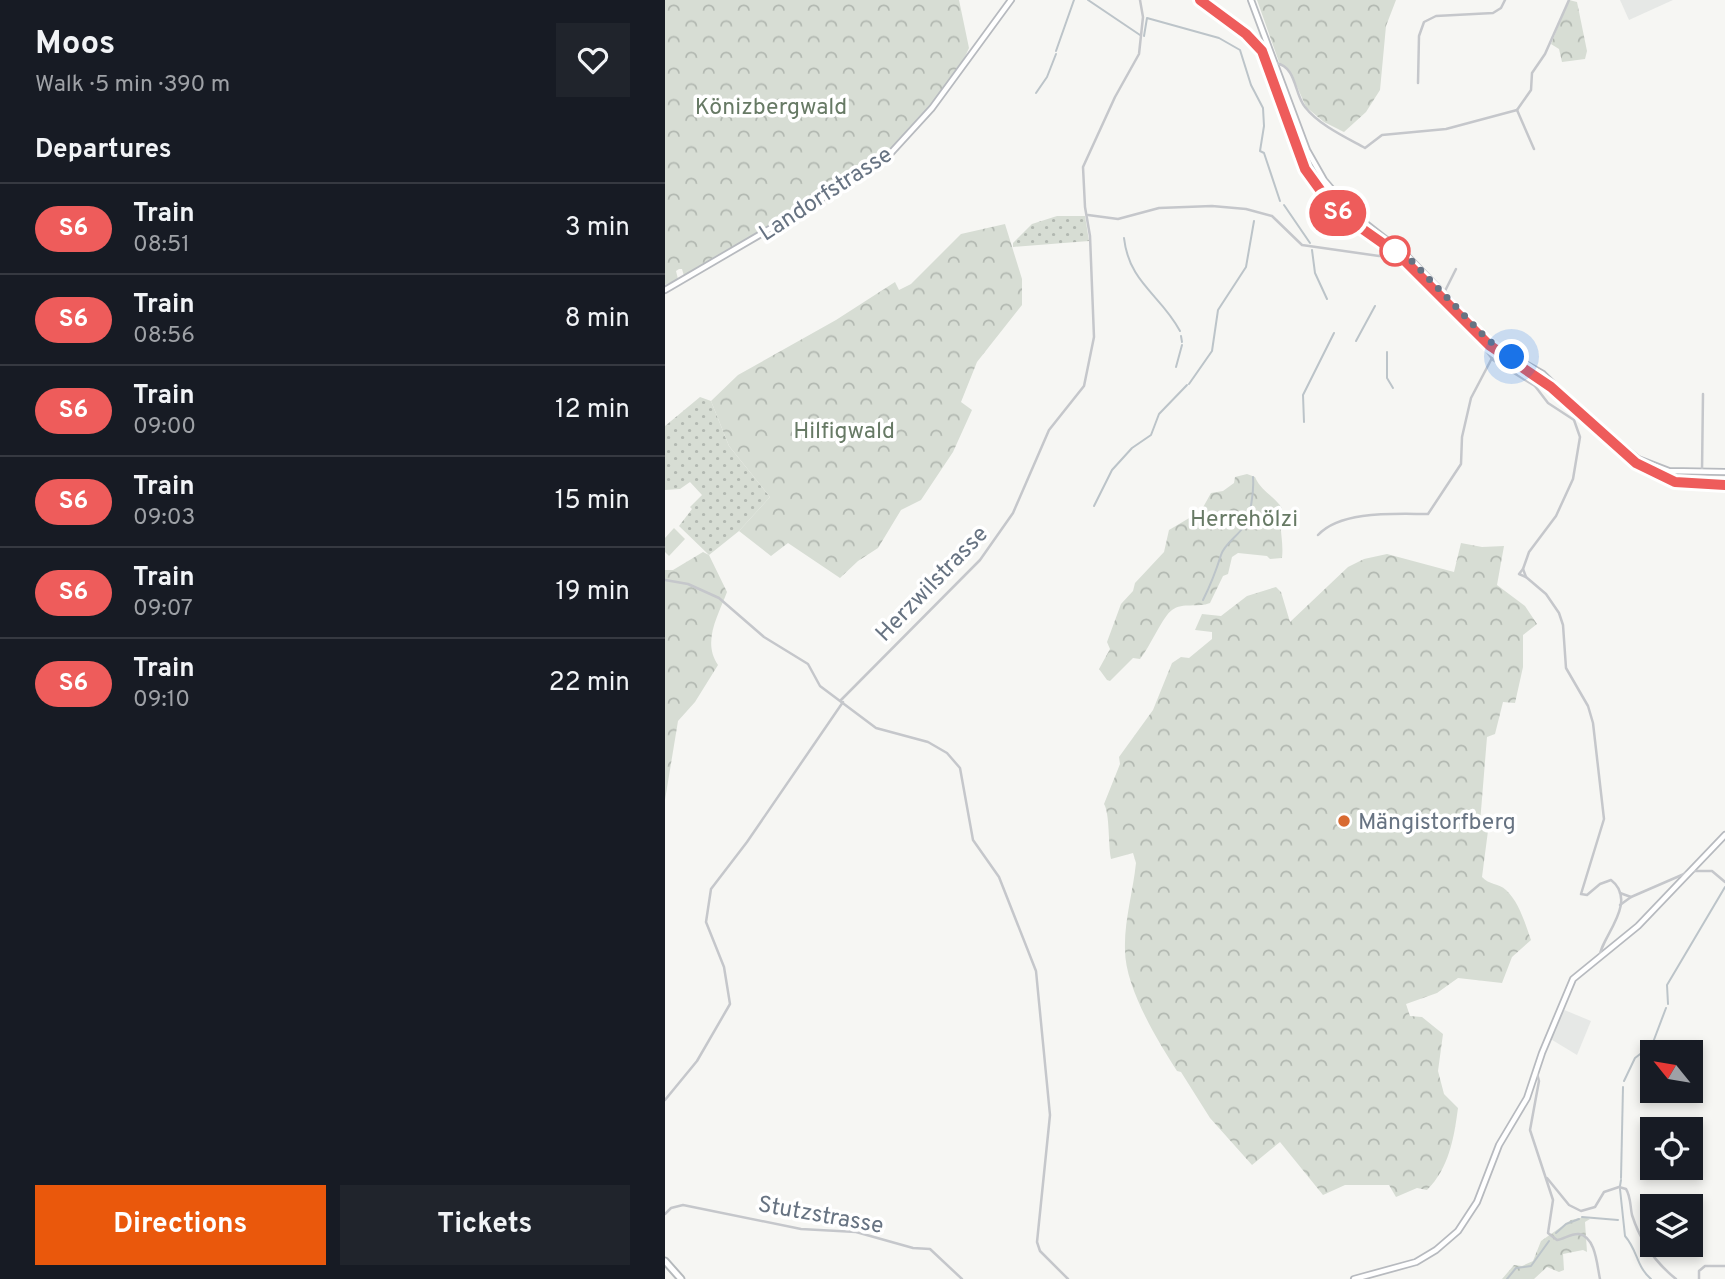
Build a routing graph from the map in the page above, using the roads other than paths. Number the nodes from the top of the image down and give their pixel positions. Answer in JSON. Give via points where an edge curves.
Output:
{"nodes":[{"id":1,"x":1011,"y":0,"type":"edge"},
{"id":2,"x":1140,"y":0,"type":"edge"},
{"id":3,"x":1251,"y":0,"type":"edge"},
{"id":4,"x":1505,"y":0,"type":"edge"},
{"id":5,"x":1569,"y":0,"type":"edge"},
{"id":6,"x":1276,"y":63,"type":"junction"},
{"id":7,"x":1418,"y":83,"type":"dead end"},
{"id":8,"x":1517,"y":110,"type":"junction"},
{"id":9,"x":1534,"y":149,"type":"dead end"},
{"id":10,"x":1088,"y":215,"type":"junction"},
{"id":11,"x":1456,"y":269,"type":"dead end"},
{"id":12,"x":665,"y":290,"type":"edge"},
{"id":13,"x":1444,"y":293,"type":"junction"},
{"id":14,"x":1492,"y":358,"type":"junction"},
{"id":15,"x":1543,"y":374,"type":"junction"},
{"id":16,"x":1535,"y":386,"type":"junction"},
{"id":17,"x":1703,"y":394,"type":"dead end"},
{"id":18,"x":1702,"y":472,"type":"junction"},
{"id":19,"x":1725,"y":472,"type":"edge"},
{"id":20,"x":1318,"y":535,"type":"dead end"},
{"id":21,"x":665,"y":580,"type":"edge"},
{"id":22,"x":842,"y":701,"type":"junction"},
{"id":23,"x":1725,"y":835,"type":"edge"},
{"id":24,"x":1691,"y":871,"type":"junction"},
{"id":25,"x":1725,"y":882,"type":"edge"},
{"id":26,"x":1619,"y":893,"type":"junction"},
{"id":27,"x":1631,"y":897,"type":"junction"},
{"id":28,"x":1620,"y":905,"type":"junction"},
{"id":29,"x":1600,"y":957,"type":"junction"},
{"id":30,"x":1536,"y":1070,"type":"junction"},
{"id":31,"x":665,"y":1100,"type":"edge"},
{"id":32,"x":1544,"y":1176,"type":"junction"},
{"id":33,"x":665,"y":1214,"type":"edge"},
{"id":34,"x":665,"y":1261,"type":"edge"},
{"id":35,"x":1725,"y":1266,"type":"edge"},
{"id":36,"x":681,"y":1279,"type":"edge"},
{"id":37,"x":962,"y":1279,"type":"edge"},
{"id":38,"x":1068,"y":1279,"type":"edge"},
{"id":39,"x":1354,"y":1279,"type":"edge"},
{"id":40,"x":1600,"y":1279,"type":"edge"},
{"id":41,"x":1676,"y":1279,"type":"edge"},
{"id":42,"x":1699,"y":1279,"type":"edge"}],
"edges":[{"from":1,"to":12,"type":"street","name":"Landorfstrasse","via":[[941,97],[889,155]]},
{"from":2,"to":10,"type":"street","name":"Herzwilstrasse","via":[[1143,21],[1138,59],[1083,167]]},
{"from":3,"to":6,"type":"street"},
{"from":4,"to":7,"type":"street","via":[[1501,8],[1487,14],[1436,16],[1425,22],[1419,36]]},
{"from":5,"to":8,"type":"street","via":[[1532,72],[1531,89]]},
{"from":6,"to":8,"type":"street","via":[[1286,67],[1294,79],[1306,109],[1365,148],[1382,135],[1446,130]]},
{"from":6,"to":13,"type":"street","via":[[1304,143],[1331,190]]},
{"from":8,"to":9,"type":"street"},
{"from":10,"to":14,"type":"street","via":[[1118,219],[1159,208],[1246,209],[1272,216],[1303,245],[1379,256],[1389,253],[1417,274]]},
{"from":10,"to":22,"type":"street","name":"Herzwilstrasse","via":[[1094,337],[1084,386],[1049,430],[1013,513],[980,560]]},
{"from":11,"to":13,"type":"street"},
{"from":13,"to":15,"type":"street","via":[[1496,347]]},
{"from":14,"to":16,"type":"street"},
{"from":14,"to":20,"type":"street","via":[[1471,398],[1461,464],[1428,514],[1362,515],[1329,524]]},
{"from":15,"to":16,"type":"street"},
{"from":15,"to":18,"type":"street","via":[[1642,461],[1664,470]]},
{"from":16,"to":26,"type":"street","via":[[1544,400],[1574,419],[1579,444],[1570,486],[1519,574],[1546,594],[1559,614],[1566,668],[1593,719],[1604,819],[1581,894],[1587,895],[1609,880]]},
{"from":17,"to":18,"type":"street"},
{"from":18,"to":19,"type":"street"},
{"from":21,"to":22,"type":"street","via":[[719,598],[764,637],[808,664],[820,686]]},
{"from":22,"to":31,"type":"street","name":"Herzwilstrasse","via":[[711,889],[706,922],[724,967],[730,1004],[697,1061]]},
{"from":22,"to":38,"type":"street","via":[[881,731],[916,737],[935,746],[962,772],[973,840],[999,877],[1035,971],[1050,1115],[1037,1242]]},
{"from":23,"to":24,"type":"street"},
{"from":24,"to":25,"type":"street","via":[[1712,871]]},
{"from":24,"to":27,"type":"street"},
{"from":24,"to":29,"type":"street","via":[[1638,926]]},
{"from":26,"to":27,"type":"street"},
{"from":26,"to":28,"type":"street"},
{"from":27,"to":28,"type":"street"},
{"from":28,"to":29,"type":"street"},
{"from":29,"to":30,"type":"street","via":[[1571,982]]},
{"from":30,"to":32,"type":"street","via":[[1539,1081],[1530,1133]]},
{"from":30,"to":39,"type":"street","via":[[1477,1202],[1455,1234],[1416,1262]]},
{"from":32,"to":40,"type":"street","via":[[1553,1203],[1549,1235],[1557,1240],[1576,1234],[1586,1237]]},
{"from":32,"to":41,"type":"street","via":[[1569,1205],[1581,1211],[1595,1208],[1604,1192],[1626,1189],[1646,1244]]},
{"from":33,"to":37,"type":"street","name":"Stutzstrasse","via":[[683,1205],[797,1229],[858,1233],[933,1250]]},
{"from":34,"to":36,"type":"main road"},
{"from":35,"to":42,"type":"street","via":[[1703,1267]]}]}
